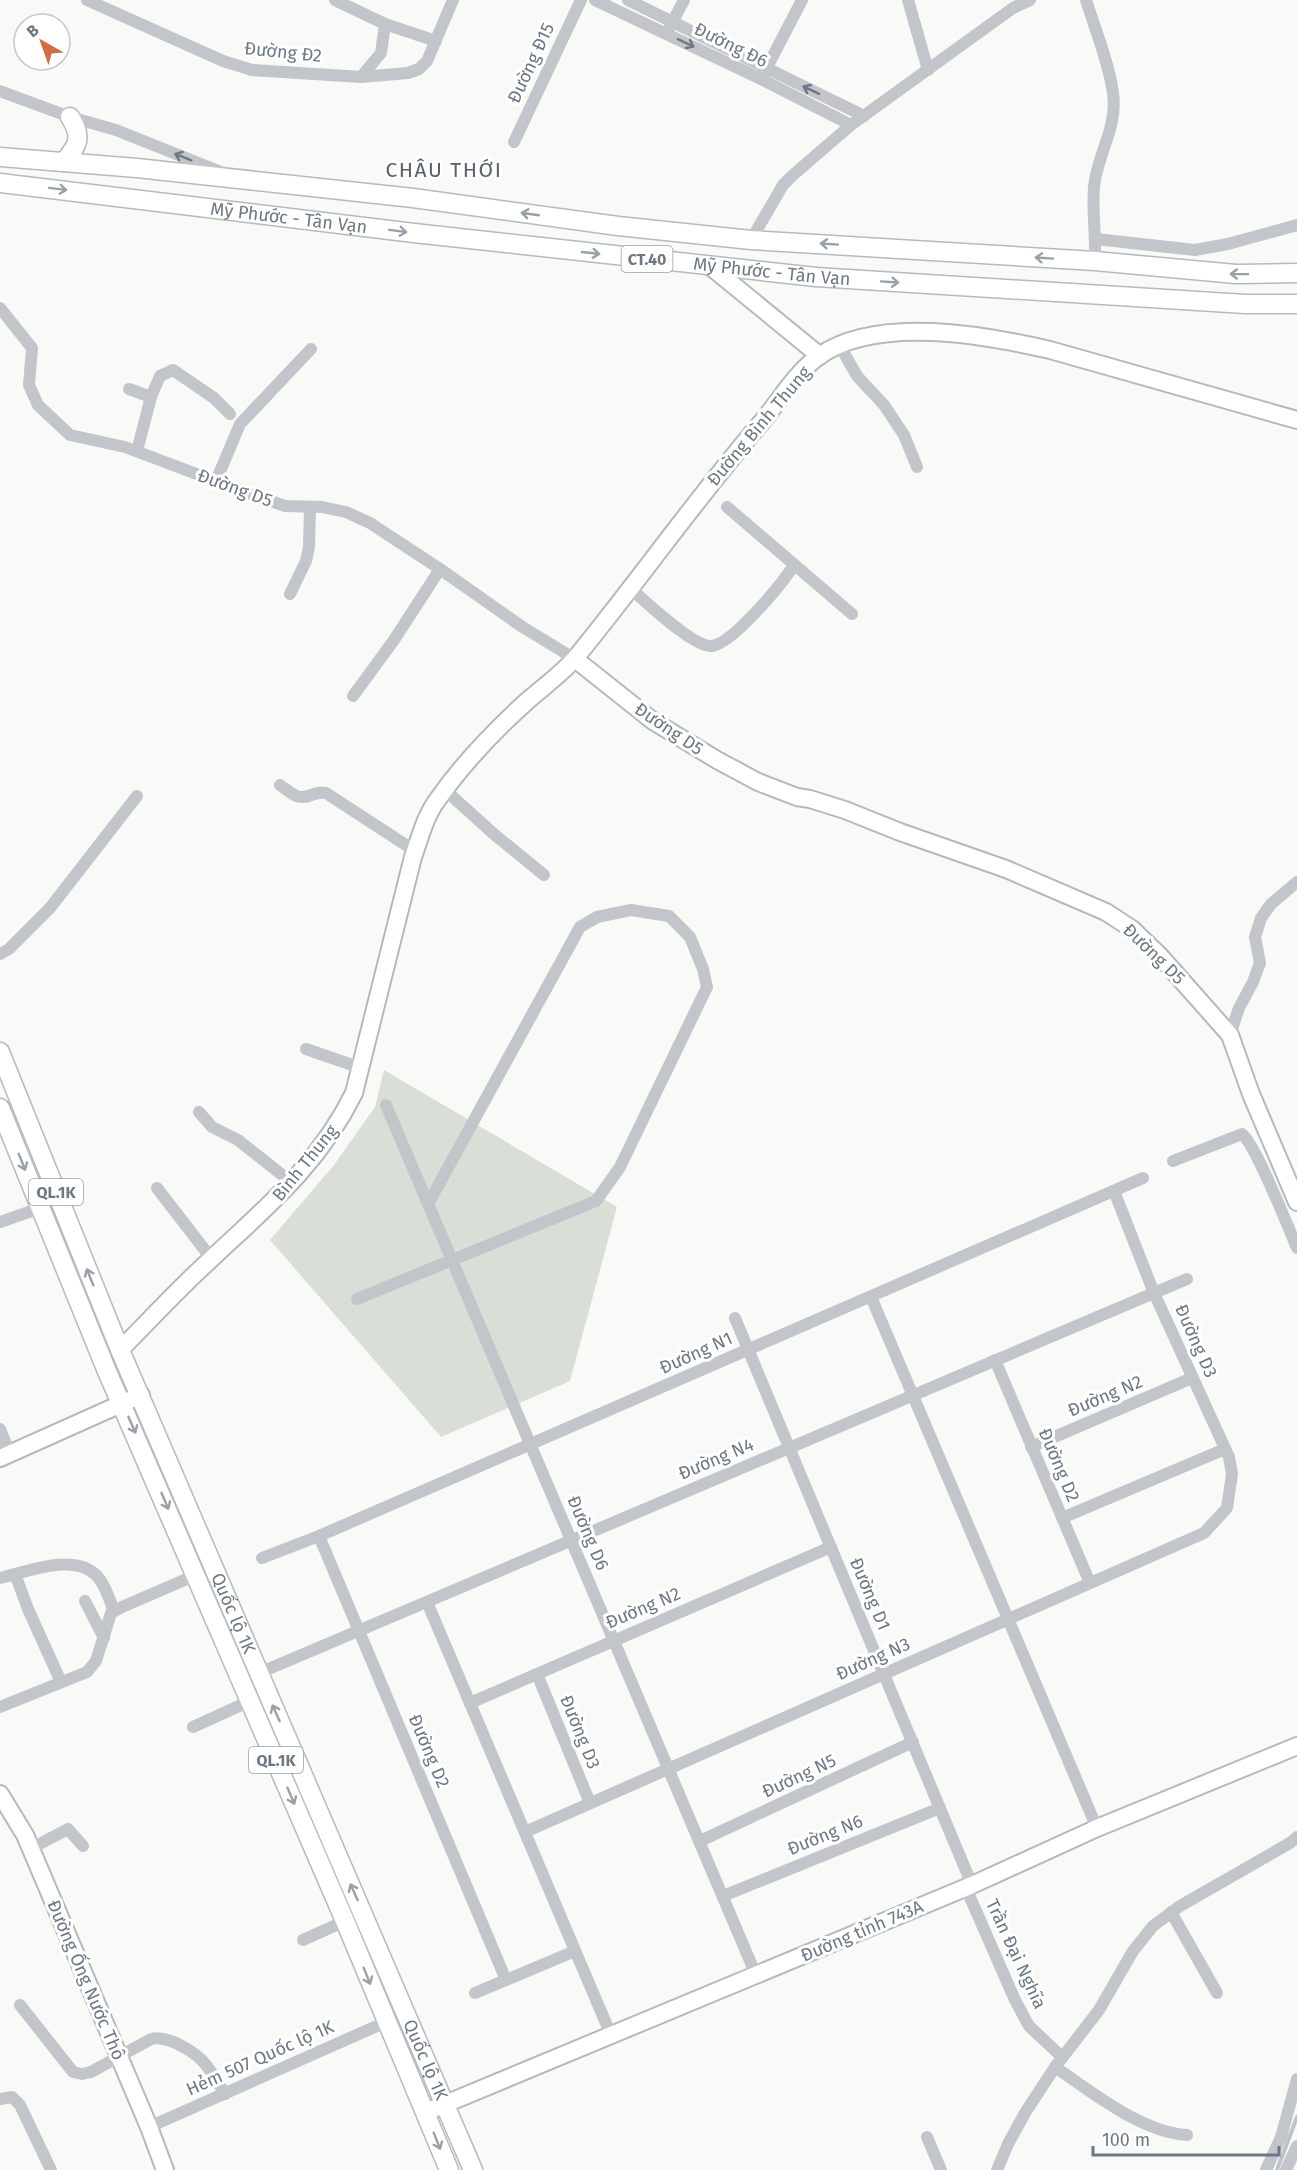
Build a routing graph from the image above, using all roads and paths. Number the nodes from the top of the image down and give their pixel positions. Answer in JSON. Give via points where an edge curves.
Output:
{"nodes":[{"id":1,"x":87,"y":0,"type":"edge"},
{"id":2,"x":335,"y":0,"type":"edge"},
{"id":3,"x":453,"y":0,"type":"edge"},
{"id":4,"x":581,"y":0,"type":"edge"},
{"id":5,"x":595,"y":0,"type":"edge"},
{"id":6,"x":628,"y":0,"type":"edge"},
{"id":7,"x":684,"y":0,"type":"edge"},
{"id":8,"x":802,"y":0,"type":"edge"},
{"id":9,"x":908,"y":0,"type":"edge"},
{"id":10,"x":1030,"y":0,"type":"edge"},
{"id":11,"x":1086,"y":0,"type":"edge"},
{"id":12,"x":385,"y":24,"type":"junction"},
{"id":13,"x":669,"y":28,"type":"junction"},
{"id":14,"x":436,"y":41,"type":"junction"},
{"id":15,"x":928,"y":70,"type":"junction"},
{"id":16,"x":764,"y":74,"type":"junction"},
{"id":17,"x":361,"y":77,"type":"junction"},
{"id":18,"x":0,"y":91,"type":"edge"},
{"id":19,"x":864,"y":116,"type":"junction"},
{"id":20,"x":70,"y":117,"type":"junction"},
{"id":21,"x":851,"y":125,"type":"junction"},
{"id":22,"x":514,"y":142,"type":"dead end"},
{"id":23,"x":0,"y":157,"type":"edge"},
{"id":24,"x":64,"y":162,"type":"junction"},
{"id":25,"x":237,"y":178,"type":"junction"},
{"id":26,"x":0,"y":183,"type":"edge"},
{"id":27,"x":1297,"y":225,"type":"edge"},
{"id":28,"x":751,"y":240,"type":"junction"},
{"id":29,"x":1096,"y":240,"type":"junction"},
{"id":30,"x":1095,"y":261,"type":"junction"},
{"id":31,"x":710,"y":266,"type":"junction"},
{"id":32,"x":741,"y":269,"type":"junction"},
{"id":33,"x":1297,"y":273,"type":"edge"},
{"id":34,"x":1297,"y":304,"type":"edge"},
{"id":35,"x":0,"y":308,"type":"edge"},
{"id":36,"x":840,"y":346,"type":"junction"},
{"id":37,"x":311,"y":349,"type":"dead end"},
{"id":38,"x":820,"y":356,"type":"junction"},
{"id":39,"x":129,"y":389,"type":"dead end"},
{"id":40,"x":151,"y":397,"type":"junction"},
{"id":41,"x":230,"y":414,"type":"dead end"},
{"id":42,"x":1297,"y":420,"type":"edge"},
{"id":43,"x":137,"y":451,"type":"junction"},
{"id":44,"x":917,"y":467,"type":"dead end"},
{"id":45,"x":216,"y":481,"type":"junction"},
{"id":46,"x":310,"y":507,"type":"junction"},
{"id":47,"x":727,"y":507,"type":"dead end"},
{"id":48,"x":794,"y":565,"type":"junction"},
{"id":49,"x":440,"y":569,"type":"junction"},
{"id":50,"x":630,"y":588,"type":"junction"},
{"id":51,"x":290,"y":594,"type":"dead end"},
{"id":52,"x":852,"y":614,"type":"dead end"},
{"id":53,"x":575,"y":659,"type":"junction"},
{"id":54,"x":353,"y":696,"type":"dead end"},
{"id":55,"x":280,"y":785,"type":"dead end"},
{"id":56,"x":445,"y":790,"type":"junction"},
{"id":57,"x":137,"y":796,"type":"dead end"},
{"id":58,"x":416,"y":851,"type":"junction"},
{"id":59,"x":544,"y":875,"type":"dead end"},
{"id":60,"x":1297,"y":882,"type":"edge"},
{"id":61,"x":0,"y":954,"type":"edge"},
{"id":62,"x":1230,"y":1035,"type":"junction"},
{"id":63,"x":306,"y":1049,"type":"dead end"},
{"id":64,"x":0,"y":1052,"type":"edge"},
{"id":65,"x":361,"y":1068,"type":"junction"},
{"id":66,"x":18,"y":1097,"type":"junction"},
{"id":67,"x":386,"y":1105,"type":"dead end"},
{"id":68,"x":0,"y":1106,"type":"edge"},
{"id":69,"x":199,"y":1112,"type":"dead end"},
{"id":70,"x":1173,"y":1161,"type":"dead end"},
{"id":71,"x":1143,"y":1178,"type":"dead end"},
{"id":72,"x":291,"y":1182,"type":"junction"},
{"id":73,"x":157,"y":1188,"type":"dead end"},
{"id":74,"x":1113,"y":1191,"type":"junction"},
{"id":75,"x":1297,"y":1202,"type":"edge"},
{"id":76,"x":428,"y":1204,"type":"junction"},
{"id":77,"x":40,"y":1208,"type":"junction"},
{"id":78,"x":0,"y":1222,"type":"edge"},
{"id":79,"x":1297,"y":1248,"type":"edge"},
{"id":80,"x":211,"y":1258,"type":"junction"},
{"id":81,"x":452,"y":1260,"type":"junction"},
{"id":82,"x":1187,"y":1279,"type":"dead end"},
{"id":83,"x":1154,"y":1293,"type":"junction"},
{"id":84,"x":871,"y":1297,"type":"junction"},
{"id":85,"x":357,"y":1299,"type":"dead end"},
{"id":86,"x":735,"y":1318,"type":"dead end"},
{"id":87,"x":120,"y":1350,"type":"junction"},
{"id":88,"x":749,"y":1350,"type":"junction"},
{"id":89,"x":994,"y":1360,"type":"junction"},
{"id":90,"x":106,"y":1369,"type":"junction"},
{"id":91,"x":1192,"y":1378,"type":"junction"},
{"id":92,"x":141,"y":1395,"type":"junction"},
{"id":93,"x":913,"y":1395,"type":"junction"},
{"id":94,"x":122,"y":1403,"type":"junction"},
{"id":95,"x":0,"y":1429,"type":"edge"},
{"id":96,"x":531,"y":1445,"type":"junction"},
{"id":97,"x":1031,"y":1447,"type":"junction"},
{"id":98,"x":790,"y":1448,"type":"junction"},
{"id":99,"x":1225,"y":1449,"type":"junction"},
{"id":100,"x":5,"y":1456,"type":"edge"},
{"id":101,"x":1227,"y":1508,"type":"joint"},
{"id":102,"x":1062,"y":1518,"type":"junction"},
{"id":103,"x":320,"y":1536,"type":"junction"},
{"id":104,"x":571,"y":1540,"type":"junction"},
{"id":105,"x":831,"y":1547,"type":"junction"},
{"id":106,"x":262,"y":1558,"type":"dead end"},
{"id":107,"x":15,"y":1574,"type":"junction"},
{"id":108,"x":196,"y":1575,"type":"junction"},
{"id":109,"x":0,"y":1578,"type":"edge"},
{"id":110,"x":1090,"y":1583,"type":"junction"},
{"id":111,"x":85,"y":1601,"type":"dead end"},
{"id":112,"x":427,"y":1602,"type":"junction"},
{"id":113,"x":114,"y":1611,"type":"junction"},
{"id":114,"x":1008,"y":1619,"type":"junction"},
{"id":115,"x":359,"y":1631,"type":"junction"},
{"id":116,"x":104,"y":1638,"type":"junction"},
{"id":117,"x":614,"y":1640,"type":"junction"},
{"id":118,"x":259,"y":1673,"type":"junction"},
{"id":119,"x":537,"y":1674,"type":"junction"},
{"id":120,"x":884,"y":1674,"type":"junction"},
{"id":121,"x":61,"y":1682,"type":"junction"},
{"id":122,"x":250,"y":1701,"type":"junction"},
{"id":123,"x":470,"y":1702,"type":"junction"},
{"id":124,"x":0,"y":1707,"type":"edge"},
{"id":125,"x":193,"y":1727,"type":"dead end"},
{"id":126,"x":913,"y":1742,"type":"junction"},
{"id":127,"x":1297,"y":1746,"type":"edge"},
{"id":128,"x":669,"y":1769,"type":"junction"},
{"id":129,"x":0,"y":1794,"type":"edge"},
{"id":130,"x":590,"y":1803,"type":"junction"},
{"id":131,"x":940,"y":1808,"type":"junction"},
{"id":132,"x":1097,"y":1828,"type":"junction"},
{"id":133,"x":525,"y":1832,"type":"junction"},
{"id":134,"x":1297,"y":1837,"type":"edge"},
{"id":135,"x":700,"y":1841,"type":"junction"},
{"id":136,"x":83,"y":1846,"type":"dead end"},
{"id":137,"x":30,"y":1849,"type":"junction"},
{"id":138,"x":969,"y":1886,"type":"junction"},
{"id":139,"x":723,"y":1896,"type":"junction"},
{"id":140,"x":1171,"y":1912,"type":"junction"},
{"id":141,"x":345,"y":1921,"type":"junction"},
{"id":142,"x":303,"y":1940,"type":"dead end"},
{"id":143,"x":575,"y":1951,"type":"junction"},
{"id":144,"x":756,"y":1975,"type":"junction"},
{"id":145,"x":506,"y":1980,"type":"junction"},
{"id":146,"x":475,"y":1993,"type":"dead end"},
{"id":147,"x":1218,"y":1993,"type":"dead end"},
{"id":148,"x":20,"y":2005,"type":"dead end"},
{"id":149,"x":386,"y":2022,"type":"junction"},
{"id":150,"x":612,"y":2035,"type":"junction"},
{"id":151,"x":118,"y":2056,"type":"junction"},
{"id":152,"x":1059,"y":2062,"type":"junction"},
{"id":153,"x":1297,"y":2079,"type":"edge"},
{"id":154,"x":225,"y":2094,"type":"junction"},
{"id":155,"x":0,"y":2099,"type":"edge"},
{"id":156,"x":447,"y":2104,"type":"junction"},
{"id":157,"x":426,"y":2112,"type":"junction"},
{"id":158,"x":149,"y":2127,"type":"junction"},
{"id":159,"x":1187,"y":2135,"type":"dead end"},
{"id":160,"x":927,"y":2137,"type":"dead end"},
{"id":161,"x":1297,"y":2146,"type":"edge"},
{"id":162,"x":51,"y":2170,"type":"edge"},
{"id":163,"x":165,"y":2170,"type":"edge"},
{"id":164,"x":449,"y":2170,"type":"edge"},
{"id":165,"x":473,"y":2170,"type":"edge"},
{"id":166,"x":941,"y":2170,"type":"edge"},
{"id":167,"x":997,"y":2170,"type":"edge"},
{"id":168,"x":1266,"y":2170,"type":"edge"},
{"id":169,"x":1286,"y":2170,"type":"edge"}],
"edges":[{"from":1,"to":17,"type":"street","name":"Đường Đ2","via":[[223,62],[252,70]]},
{"from":2,"to":12,"type":"street"},
{"from":3,"to":14,"type":"street"},
{"from":4,"to":22,"type":"street","name":"Đường Đ15"},
{"from":5,"to":13,"type":"street","name":"Đường Đ6"},
{"from":6,"to":13,"type":"street","name":"Đường Đ6"},
{"from":7,"to":13,"type":"street"},
{"from":8,"to":16,"type":"street"},
{"from":9,"to":15,"type":"street"},
{"from":10,"to":15,"type":"street","via":[[1013,8]]},
{"from":11,"to":29,"type":"street","via":[[1113,93],[1114,117],[1094,188]]},
{"from":12,"to":14,"type":"street"},
{"from":12,"to":17,"type":"street","via":[[381,53]]},
{"from":13,"to":16,"type":"street","name":"Đường Đ6"},
{"from":14,"to":17,"type":"street","name":"Đường Đ2","via":[[427,62],[419,69]]},
{"from":15,"to":19,"type":"street"},
{"from":19,"to":16,"type":"street","name":"Đường Đ6","one_way":true},
{"from":16,"to":21,"type":"street","name":"Đường Đ6"},
{"from":18,"to":20,"type":"street"},
{"from":19,"to":21,"type":"street"},
{"from":20,"to":24,"type":"main road","via":[[78,142]]},
{"from":25,"to":20,"type":"street","one_way":true,"via":[[116,130]]},
{"from":21,"to":28,"type":"street","via":[[783,185]]},
{"from":23,"to":24,"type":"main road","name":"Mỹ Phước - Tân Vạn","number":"CT.40"},
{"from":24,"to":25,"type":"main road","name":"Mỹ Phước - Tân Vạn","number":"CT.40"},
{"from":28,"to":25,"type":"main road","name":"Mỹ Phước - Tân Vạn","number":"CT.40","one_way":true},
{"from":26,"to":31,"type":"main road","name":"Mỹ Phước - Tân Vạn","number":"CT.40","one_way":true},
{"from":27,"to":29,"type":"street","via":[[1195,250]]},
{"from":30,"to":28,"type":"main road","name":"Mỹ Phước - Tân Vạn","number":"CT.40","one_way":true},
{"from":28,"to":32,"type":"main road"},
{"from":29,"to":30,"type":"street"},
{"from":33,"to":30,"type":"main road","name":"Mỹ Phước - Tân Vạn","number":"CT.40","one_way":true,"via":[[1236,274]]},
{"from":31,"to":32,"type":"main road","name":"Mỹ Phước - Tân Vạn","number":"CT.40"},
{"from":31,"to":38,"type":"street"},
{"from":32,"to":34,"type":"main road","name":"Mỹ Phước - Tân Vạn","number":"CT.40","one_way":true,"via":[[816,277]]},
{"from":35,"to":43,"type":"street","name":"Đường D5","via":[[32,348],[29,385],[38,405],[70,435]]},
{"from":36,"to":38,"type":"street","name":"Đường Bình Thung"},
{"from":36,"to":42,"type":"street","name":"Đường Bình Thung","via":[[866,335],[888,332],[1009,340]]},
{"from":36,"to":44,"type":"street","via":[[856,376],[884,405],[904,435]]},
{"from":37,"to":45,"type":"street","via":[[240,424]]},
{"from":38,"to":50,"type":"street","name":"Đường Bình Thung","via":[[798,376]]},
{"from":39,"to":40,"type":"street"},
{"from":40,"to":41,"type":"street","via":[[160,376],[173,370]]},
{"from":40,"to":43,"type":"street"},
{"from":43,"to":45,"type":"street","name":"Đường D5"},
{"from":45,"to":46,"type":"street","name":"Đường D5","via":[[285,506]]},
{"from":46,"to":49,"type":"street","name":"Đường D5","via":[[346,512],[370,523]]},
{"from":46,"to":51,"type":"street","via":[[306,561]]},
{"from":47,"to":48,"type":"street"},
{"from":48,"to":50,"type":"street","via":[[738,631],[711,646],[692,639]]},
{"from":48,"to":52,"type":"street"},
{"from":49,"to":53,"type":"street","name":"Đường D5"},
{"from":49,"to":54,"type":"street"},
{"from":50,"to":53,"type":"street","name":"Đường Bình Thung"},
{"from":53,"to":56,"type":"street","name":"Đường Bình Thung","via":[[473,753]]},
{"from":53,"to":62,"type":"street","name":"Đường D5","via":[[653,722],[758,782],[1006,869],[1106,912],[1132,929],[1160,956]]},
{"from":55,"to":58,"type":"street","via":[[298,798],[326,793]]},
{"from":56,"to":58,"type":"street","name":"Đường Bình Thung","via":[[423,828]]},
{"from":56,"to":59,"type":"street"},
{"from":57,"to":61,"type":"street","via":[[50,908]]},
{"from":58,"to":65,"type":"street","name":"Bình Thung"},
{"from":60,"to":62,"type":"street","via":[[1271,904],[1262,918],[1255,937],[1260,963]]},
{"from":62,"to":75,"type":"street","name":"Đường D5"},
{"from":63,"to":65,"type":"street"},
{"from":64,"to":66,"type":"main road","name":"Quốc lộ 1K","number":"QL.1K"},
{"from":65,"to":72,"type":"street","name":"Bình Thung","via":[[342,1118]]},
{"from":66,"to":68,"type":"main road"},
{"from":87,"to":66,"type":"main road","name":"Quốc lộ 1K","number":"QL.1K","one_way":true},
{"from":67,"to":76,"type":"street","name":"Đường D6"},
{"from":68,"to":77,"type":"main road","name":"Quốc lộ 1K","number":"QL.1K","one_way":true},
{"from":69,"to":72,"type":"street","via":[[212,1128],[238,1140]]},
{"from":70,"to":79,"type":"street","via":[[1242,1134],[1257,1157]]},
{"from":71,"to":74,"type":"street","name":"Đường N1"},
{"from":72,"to":80,"type":"street","name":"Bình Thung"},
{"from":73,"to":80,"type":"street"},
{"from":74,"to":83,"type":"street","name":"Đường D3"},
{"from":74,"to":84,"type":"street","name":"Đường N1"},
{"from":76,"to":81,"type":"street","name":"Đường D6"},
{"from":76,"to":81,"type":"street","via":[[580,927],[597,917],[631,910],[669,915],[690,937],[707,987],[620,1167],[596,1201]]},
{"from":77,"to":78,"type":"street"},
{"from":77,"to":90,"type":"main road","name":"Quốc lộ 1K","number":"QL.1K"},
{"from":80,"to":87,"type":"street","name":"Bình Thung"},
{"from":81,"to":85,"type":"street"},
{"from":81,"to":96,"type":"street","name":"Đường D6"},
{"from":82,"to":83,"type":"street","name":"Đường N4"},
{"from":83,"to":89,"type":"street","name":"Đường N4"},
{"from":83,"to":91,"type":"street","name":"Đường D3"},
{"from":84,"to":88,"type":"street","name":"Đường N1"},
{"from":84,"to":93,"type":"street"},
{"from":86,"to":88,"type":"street","name":"Đường D1"},
{"from":87,"to":90,"type":"main road"},
{"from":87,"to":92,"type":"main road","name":"Quốc lộ 1K","number":"QL.1K"},
{"from":88,"to":96,"type":"street","name":"Đường N1"},
{"from":88,"to":98,"type":"street","name":"Đường D1"},
{"from":89,"to":93,"type":"street","name":"Đường N4"},
{"from":89,"to":97,"type":"street","name":"Đường D2"},
{"from":90,"to":94,"type":"main road","name":"Quốc lộ 1K","number":"QL.1K"},
{"from":91,"to":97,"type":"street","name":"Đường N2"},
{"from":91,"to":99,"type":"street","name":"Đường D3"},
{"from":92,"to":94,"type":"street"},
{"from":92,"to":118,"type":"main road","name":"Quốc lộ 1K","number":"QL.1K"},
{"from":93,"to":98,"type":"street","name":"Đường N4"},
{"from":93,"to":114,"type":"street"},
{"from":94,"to":100,"type":"street"},
{"from":94,"to":108,"type":"main road","name":"Quốc lộ 1K","number":"QL.1K","one_way":true},
{"from":95,"to":100,"type":"street"},
{"from":96,"to":103,"type":"street","name":"Đường N1"},
{"from":96,"to":104,"type":"street","name":"Đường D6"},
{"from":97,"to":102,"type":"street","name":"Đường D2"},
{"from":98,"to":104,"type":"street","name":"Đường N4"},
{"from":98,"to":105,"type":"street","name":"Đường D1"},
{"from":99,"to":101,"type":"street","name":"Đường D3","via":[[1232,1474]]},
{"from":99,"to":102,"type":"street"},
{"from":101,"to":110,"type":"street","name":"Đường N3","via":[[1204,1533]]},
{"from":102,"to":110,"type":"street","name":"Đường D2"},
{"from":103,"to":106,"type":"street","name":"Đường N1"},
{"from":103,"to":115,"type":"street","name":"Đường D2"},
{"from":104,"to":112,"type":"street","name":"Đường N4"},
{"from":104,"to":117,"type":"street","name":"Đường D6"},
{"from":105,"to":117,"type":"street","name":"Đường N2"},
{"from":105,"to":120,"type":"street","name":"Đường D1"},
{"from":107,"to":109,"type":"street"},
{"from":107,"to":113,"type":"street","via":[[55,1564],[77,1566],[95,1574]]},
{"from":107,"to":121,"type":"street"},
{"from":108,"to":113,"type":"street"},
{"from":108,"to":122,"type":"main road","name":"Quốc lộ 1K","number":"QL.1K"},
{"from":110,"to":114,"type":"street","name":"Đường N3"},
{"from":111,"to":116,"type":"street"},
{"from":112,"to":115,"type":"street","name":"Đường N4"},
{"from":112,"to":123,"type":"street"},
{"from":113,"to":116,"type":"street"},
{"from":114,"to":120,"type":"street","name":"Đường N3"},
{"from":114,"to":132,"type":"street"},
{"from":115,"to":118,"type":"street","name":"Đường N4"},
{"from":115,"to":145,"type":"street","name":"Đường D2"},
{"from":116,"to":121,"type":"street","via":[[91,1669]]},
{"from":117,"to":119,"type":"street","name":"Đường N2"},
{"from":117,"to":128,"type":"street","name":"Đường D6"},
{"from":156,"to":118,"type":"main road","name":"Quốc lộ 1K","number":"QL.1K","one_way":true},
{"from":119,"to":123,"type":"street","name":"Đường N2"},
{"from":119,"to":130,"type":"street","name":"Đường D3"},
{"from":120,"to":126,"type":"street","name":"Đường D1"},
{"from":120,"to":128,"type":"street","name":"Đường N3"},
{"from":121,"to":124,"type":"street"},
{"from":122,"to":125,"type":"street"},
{"from":122,"to":141,"type":"main road","name":"Quốc lộ 1K","number":"QL.1K","one_way":true},
{"from":123,"to":133,"type":"street"},
{"from":126,"to":131,"type":"street","name":"Đường D1"},
{"from":126,"to":135,"type":"street","name":"Đường N5"},
{"from":127,"to":132,"type":"street","name":"Đường tỉnh 743A"},
{"from":128,"to":130,"type":"street","name":"Đường N3"},
{"from":128,"to":135,"type":"street","name":"Đường D6"},
{"from":129,"to":137,"type":"street","name":"Đường Ống Nước Thô"},
{"from":130,"to":133,"type":"street","name":"Đường N3"},
{"from":131,"to":138,"type":"street","name":"Đường D1"},
{"from":131,"to":139,"type":"street","name":"Đường N6"},
{"from":132,"to":138,"type":"street","name":"Đường tỉnh 743A"},
{"from":133,"to":143,"type":"street"},
{"from":134,"to":140,"type":"street"},
{"from":135,"to":139,"type":"street","name":"Đường D6"},
{"from":136,"to":137,"type":"street","via":[[68,1829]]},
{"from":137,"to":151,"type":"street","name":"Đường Ống Nước Thô"},
{"from":138,"to":144,"type":"street","name":"Đường tỉnh 743A"},
{"from":138,"to":152,"type":"street","name":"Trần Đại Nghĩa","via":[[1003,1978],[1029,2026]]},
{"from":139,"to":144,"type":"street","name":"Đường D6"},
{"from":140,"to":147,"type":"street"},
{"from":140,"to":152,"type":"street","via":[[1153,1926],[1133,1951],[1099,2010]]},
{"from":141,"to":142,"type":"street"},
{"from":141,"to":149,"type":"main road","name":"Quốc lộ 1K","number":"QL.1K","one_way":true},
{"from":143,"to":145,"type":"street"},
{"from":143,"to":150,"type":"street"},
{"from":144,"to":150,"type":"street","name":"Đường tỉnh 743A"},
{"from":145,"to":146,"type":"street"},
{"from":148,"to":151,"type":"street","via":[[73,2072],[91,2072]]},
{"from":149,"to":154,"type":"street","name":"Hẻm 507 Quốc lộ 1K"},
{"from":149,"to":157,"type":"main road","name":"Quốc lộ 1K","number":"QL.1K"},
{"from":150,"to":156,"type":"street","name":"Đường tỉnh 743A"},
{"from":151,"to":154,"type":"street","via":[[160,2037],[205,2063]]},
{"from":151,"to":158,"type":"street","name":"Đường Ống Nước Thô"},
{"from":152,"to":159,"type":"street","name":"Trần Đại Nghĩa","via":[[1144,2122],[1161,2131]]},
{"from":152,"to":167,"type":"street","via":[[1008,2144]]},
{"from":153,"to":168,"type":"street","via":[[1281,2137]]},
{"from":154,"to":158,"type":"street","name":"Hẻm 507 Quốc lộ 1K"},
{"from":155,"to":162,"type":"street","via":[[12,2097],[20,2105]]},
{"from":156,"to":157,"type":"street","name":"Đường tỉnh 743A"},
{"from":156,"to":165,"type":"main road","name":"Quốc lộ 1K","number":"QL.1K"},
{"from":157,"to":164,"type":"main road","name":"Quốc lộ 1K","number":"QL.1K","one_way":true},
{"from":158,"to":163,"type":"street","name":"Đường Ống Nước Thô"},
{"from":160,"to":166,"type":"street"},
{"from":161,"to":169,"type":"street"}]}
